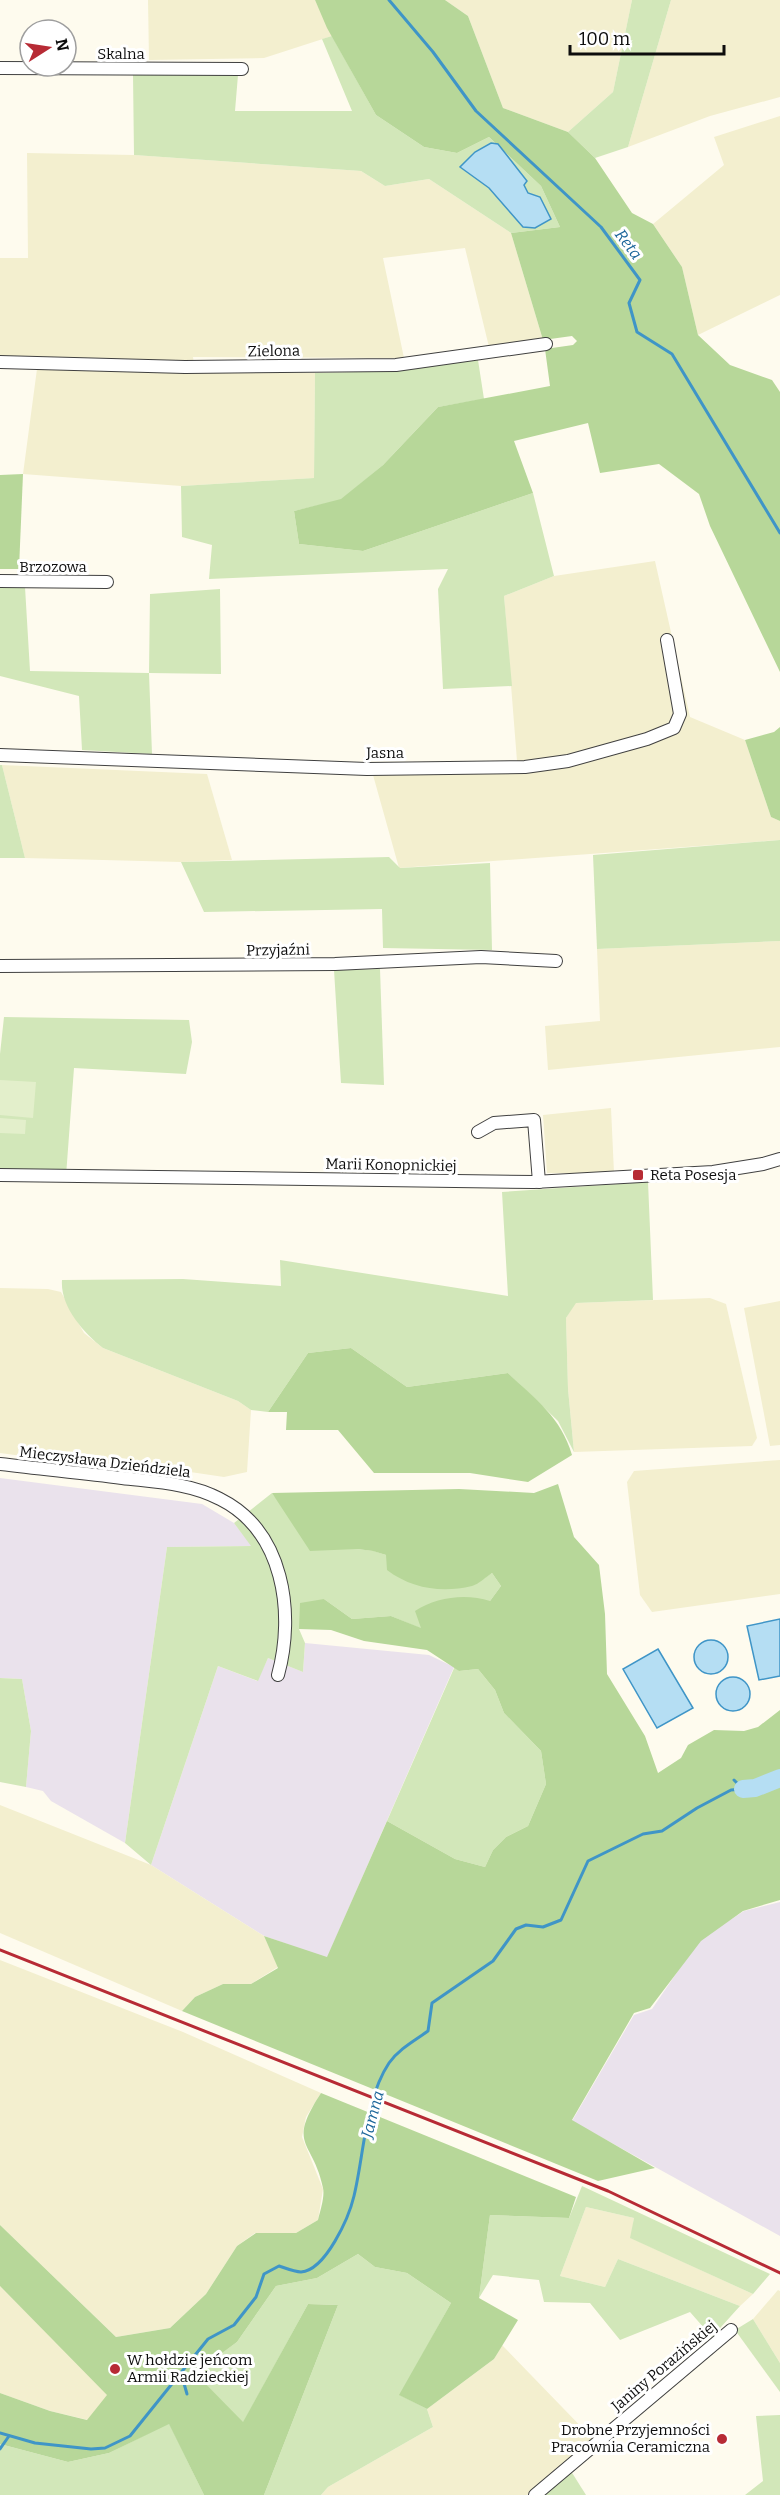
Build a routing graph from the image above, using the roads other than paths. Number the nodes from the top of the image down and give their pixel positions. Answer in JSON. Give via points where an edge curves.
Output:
{"nodes":[{"id":1,"x":0,"y":68,"type":"edge"},
{"id":2,"x":242,"y":69,"type":"dead end"},
{"id":3,"x":546,"y":344,"type":"dead end"},
{"id":4,"x":0,"y":362,"type":"edge"},
{"id":5,"x":0,"y":581,"type":"edge"},
{"id":6,"x":107,"y":582,"type":"dead end"},
{"id":7,"x":667,"y":640,"type":"dead end"},
{"id":8,"x":0,"y":755,"type":"edge"},
{"id":9,"x":556,"y":961,"type":"dead end"},
{"id":10,"x":0,"y":966,"type":"edge"},
{"id":11,"x":478,"y":1132,"type":"dead end"},
{"id":12,"x":780,"y":1159,"type":"edge"},
{"id":13,"x":0,"y":1176,"type":"edge"},
{"id":14,"x":539,"y":1182,"type":"junction"},
{"id":15,"x":0,"y":1464,"type":"edge"},
{"id":16,"x":278,"y":1675,"type":"dead end"},
{"id":17,"x":731,"y":2330,"type":"dead end"},
{"id":18,"x":535,"y":2495,"type":"edge"}],
"edges":[{"from":1,"to":2,"type":"street","name":"Skalna"},
{"from":3,"to":4,"type":"street","name":"Zielona","via":[[396,365],[185,367]]},
{"from":5,"to":6,"type":"street","name":"Brzozowa"},
{"from":7,"to":8,"type":"street","name":"Jasna","via":[[680,714],[674,728],[543,766],[367,769]]},
{"from":9,"to":10,"type":"street","name":"Przyjaźni","via":[[481,957],[335,964]]},
{"from":11,"to":14,"type":"street","via":[[494,1123],[534,1120]]},
{"from":12,"to":14,"type":"street","name":"Marii Konopnickiej","via":[[713,1172]]},
{"from":13,"to":14,"type":"street","name":"Marii Konopnickiej"},
{"from":15,"to":16,"type":"street","name":"Mieczysława Dzieńdziela","via":[[190,1487],[221,1499],[242,1514],[262,1537],[276,1563],[283,1588],[286,1635]]},
{"from":17,"to":18,"type":"street","name":"Janiny Porazińskiej"}]}
